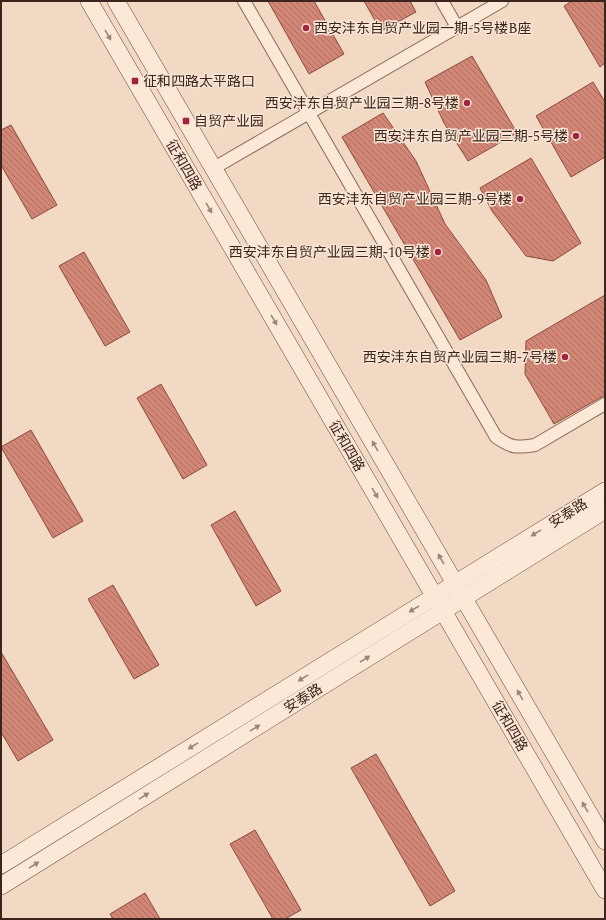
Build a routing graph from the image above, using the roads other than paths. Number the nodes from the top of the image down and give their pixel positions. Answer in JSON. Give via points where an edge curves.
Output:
{"nodes":[{"id":1,"x":89,"y":1,"type":"edge"},
{"id":2,"x":116,"y":1,"type":"edge"},
{"id":3,"x":244,"y":1,"type":"edge"},
{"id":4,"x":442,"y":1,"type":"edge"},
{"id":5,"x":502,"y":1,"type":"edge"},
{"id":6,"x":457,"y":27,"type":"junction"},
{"id":7,"x":308,"y":114,"type":"junction"},
{"id":8,"x":214,"y":168,"type":"junction"},
{"id":9,"x":605,"y":404,"type":"edge"},
{"id":10,"x":605,"y":491,"type":"edge"},
{"id":11,"x":605,"y":510,"type":"edge"},
{"id":12,"x":459,"y":591,"type":"junction"},
{"id":13,"x":439,"y":603,"type":"junction"},
{"id":14,"x":605,"y":841,"type":"edge"},
{"id":15,"x":1,"y":865,"type":"edge"},
{"id":16,"x":1,"y":886,"type":"edge"},
{"id":17,"x":605,"y":890,"type":"edge"}],
"edges":[{"from":1,"to":13,"type":"street","name":"征和四路","one_way":true},
{"from":2,"to":8,"type":"street","name":"征和四路"},
{"from":3,"to":7,"type":"street"},
{"from":4,"to":6,"type":"street"},
{"from":5,"to":6,"type":"street"},
{"from":6,"to":7,"type":"street"},
{"from":7,"to":8,"type":"street"},
{"from":7,"to":9,"type":"street","via":[[496,436],[508,446],[535,445]]},
{"from":12,"to":8,"type":"street","name":"征和四路","one_way":true},
{"from":10,"to":12,"type":"street","name":"安泰路","one_way":true},
{"from":11,"to":12,"type":"street","name":"安泰路"},
{"from":12,"to":13,"type":"street","name":"安泰路"},
{"from":14,"to":12,"type":"street","name":"征和四路","one_way":true},
{"from":13,"to":15,"type":"street","name":"安泰路","one_way":true},
{"from":16,"to":13,"type":"street","name":"安泰路","one_way":true},
{"from":13,"to":17,"type":"street","name":"征和四路"}]}
